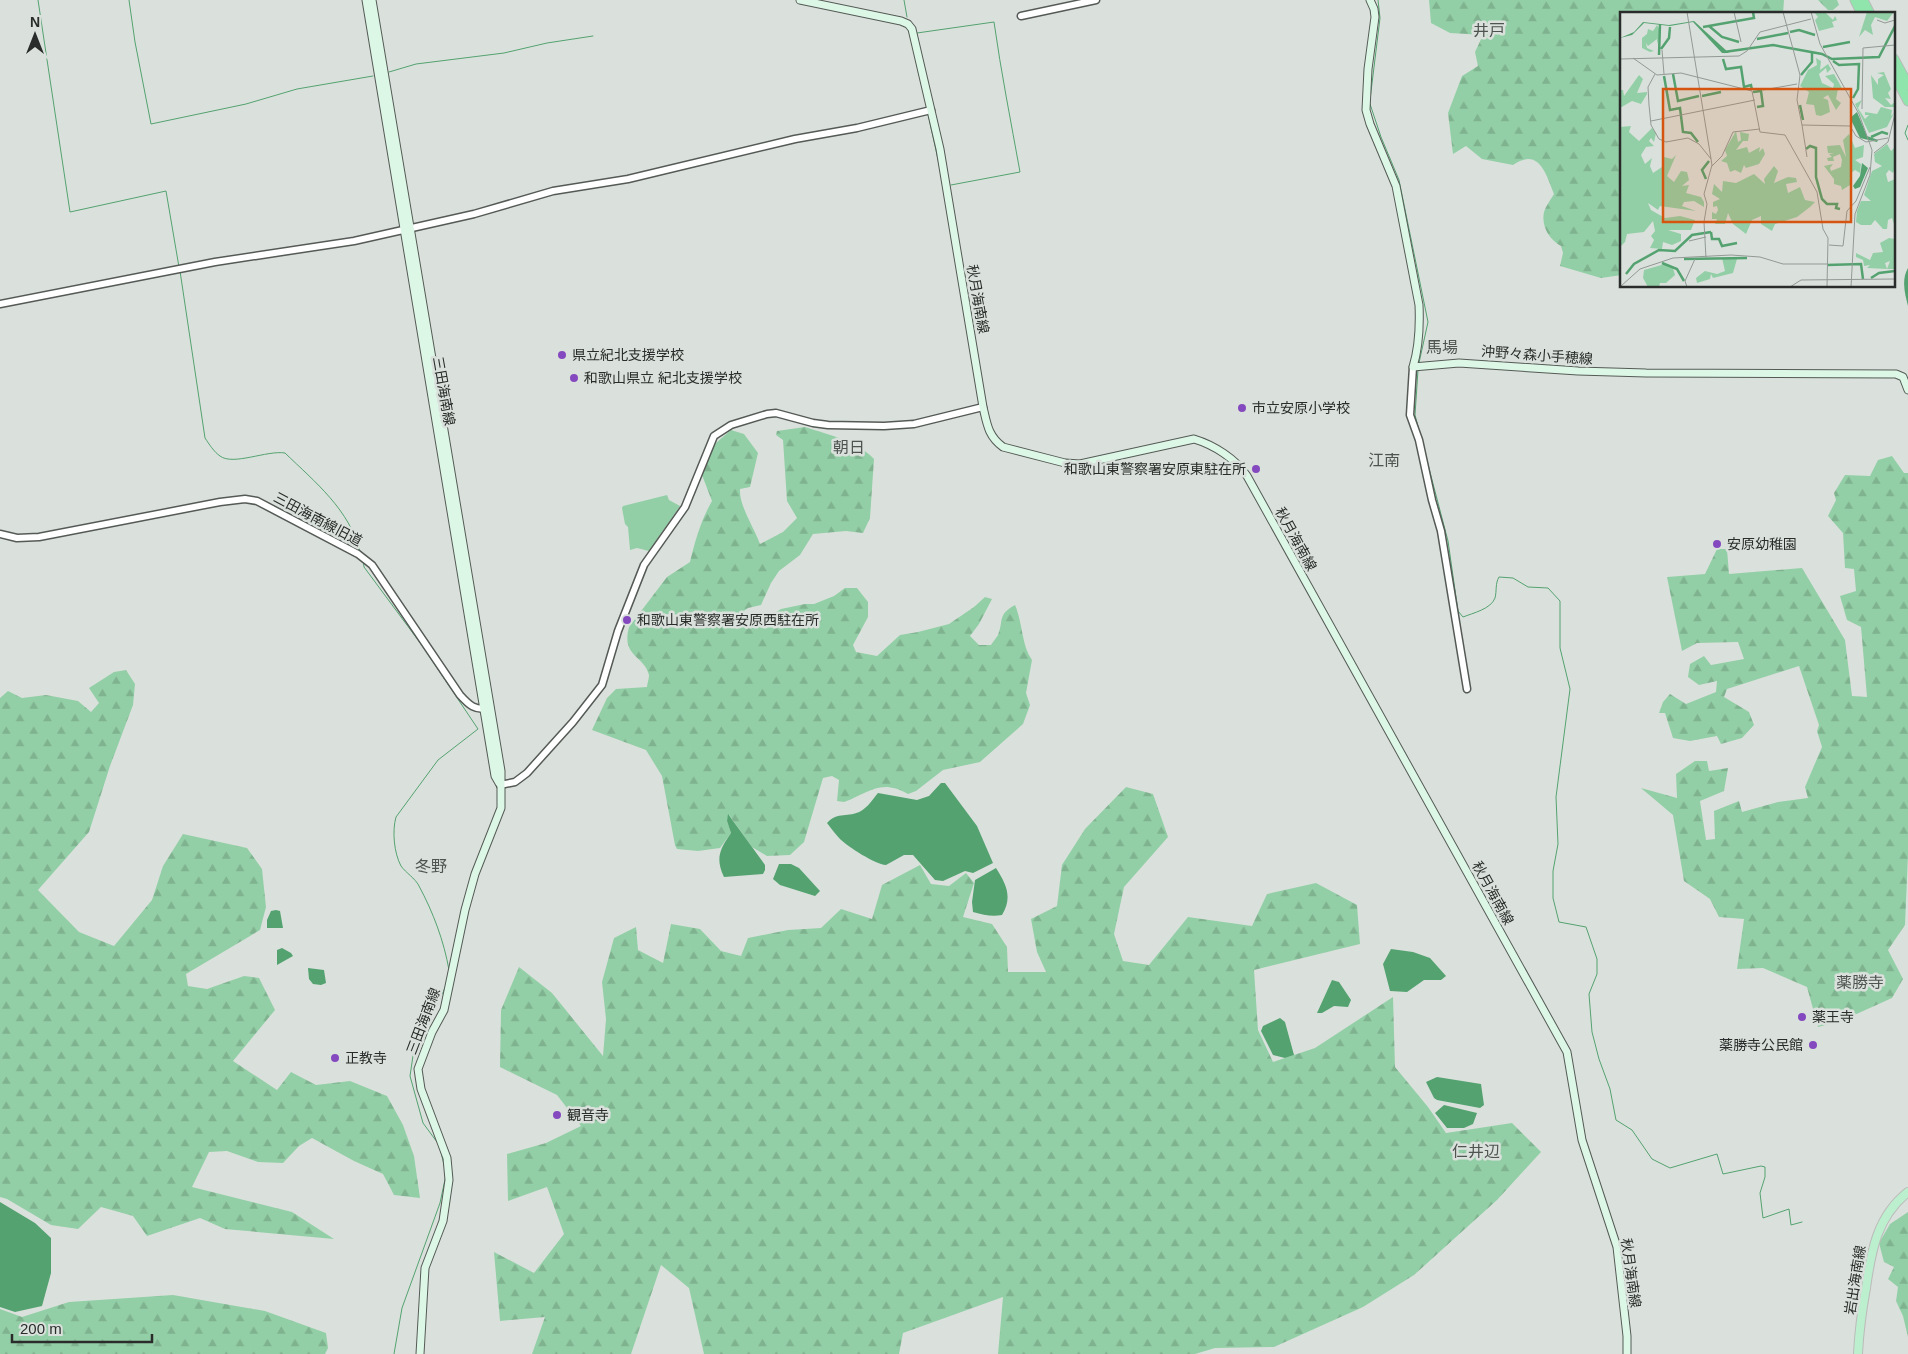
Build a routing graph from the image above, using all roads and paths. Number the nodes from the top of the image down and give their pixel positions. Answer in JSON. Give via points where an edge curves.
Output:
{"nodes":[{"id":1,"x":366,"y":0,"type":"edge"},
{"id":2,"x":372,"y":0,"type":"edge"},
{"id":3,"x":800,"y":0,"type":"edge"},
{"id":4,"x":1096,"y":0,"type":"edge"},
{"id":5,"x":1370,"y":0,"type":"edge"},
{"id":6,"x":1855,"y":0,"type":"edge"},
{"id":7,"x":1863,"y":0,"type":"edge"},
{"id":8,"x":1861,"y":12,"type":"edge"},
{"id":9,"x":1869,"y":12,"type":"edge"},
{"id":10,"x":1021,"y":16,"type":"dead end"},
{"id":11,"x":1896,"y":63,"type":"edge"},
{"id":12,"x":1896,"y":78,"type":"edge"},
{"id":13,"x":1908,"y":85,"type":"edge"},
{"id":14,"x":1908,"y":101,"type":"edge"},
{"id":15,"x":931,"y":110,"type":"junction"},
{"id":16,"x":408,"y":229,"type":"junction"},
{"id":17,"x":0,"y":304,"type":"edge"},
{"id":18,"x":1413,"y":368,"type":"junction"},
{"id":19,"x":1908,"y":390,"type":"edge"},
{"id":20,"x":983,"y":407,"type":"junction"},
{"id":21,"x":0,"y":534,"type":"edge"},
{"id":22,"x":1467,"y":689,"type":"dead end"},
{"id":23,"x":487,"y":709,"type":"junction"},
{"id":24,"x":500,"y":785,"type":"junction"},
{"id":25,"x":1908,"y":1192,"type":"edge"},
{"id":26,"x":420,"y":1354,"type":"edge"},
{"id":27,"x":1627,"y":1354,"type":"edge"},
{"id":28,"x":1858,"y":1354,"type":"edge"}],
"edges":[{"from":1,"to":16,"type":"main road","name":"三田海南線"},
{"from":2,"to":16,"type":"main road","name":"三田海南線"},
{"from":3,"to":15,"type":"main road","name":"秋月海南線","via":[[908,24],[912,29]]},
{"from":4,"to":10,"type":"street"},
{"from":5,"to":18,"type":"main road","via":[[1375,17],[1366,110],[1396,186],[1420,305]]},
{"from":6,"to":8,"type":"highway"},
{"from":7,"to":9,"type":"highway"},
{"from":11,"to":13,"type":"highway"},
{"from":12,"to":14,"type":"highway"},
{"from":15,"to":16,"type":"street","via":[[628,179],[552,192]]},
{"from":15,"to":20,"type":"main road","name":"秋月海南線"},
{"from":16,"to":17,"type":"street"},
{"from":16,"to":23,"type":"main road","name":"三田海南線"},
{"from":18,"to":19,"type":"main road","name":"沖野々森小手穂線","via":[[1459,362],[1646,374],[1896,374],[1904,377]]},
{"from":18,"to":22,"type":"street","via":[[1410,415],[1441,531]]},
{"from":20,"to":24,"type":"street","via":[[914,424],[884,426],[828,425],[776,413],[731,425],[714,436],[685,507],[644,565],[618,631],[602,685],[527,773],[515,782]]},
{"from":20,"to":27,"type":"main road","name":"秋月海南線","via":[[990,434],[1003,447],[1065,463],[1080,464],[1194,439],[1231,458],[1241,467],[1564,1045],[1582,1140],[1617,1247]]},
{"from":21,"to":23,"type":"street","name":"三田海南線旧道","via":[[17,538],[39,537],[245,499],[257,501],[366,559],[460,695],[470,706]]},
{"from":23,"to":24,"type":"main road","name":"三田海南線"},
{"from":24,"to":26,"type":"main road","name":"三田海南線","via":[[501,808],[475,874],[444,1010],[428,1040],[418,1069],[420,1089],[449,1170],[446,1209],[425,1268]]},
{"from":25,"to":28,"type":"main road","name":"岩出海南線","via":[[1886,1216],[1873,1245]]}]}
